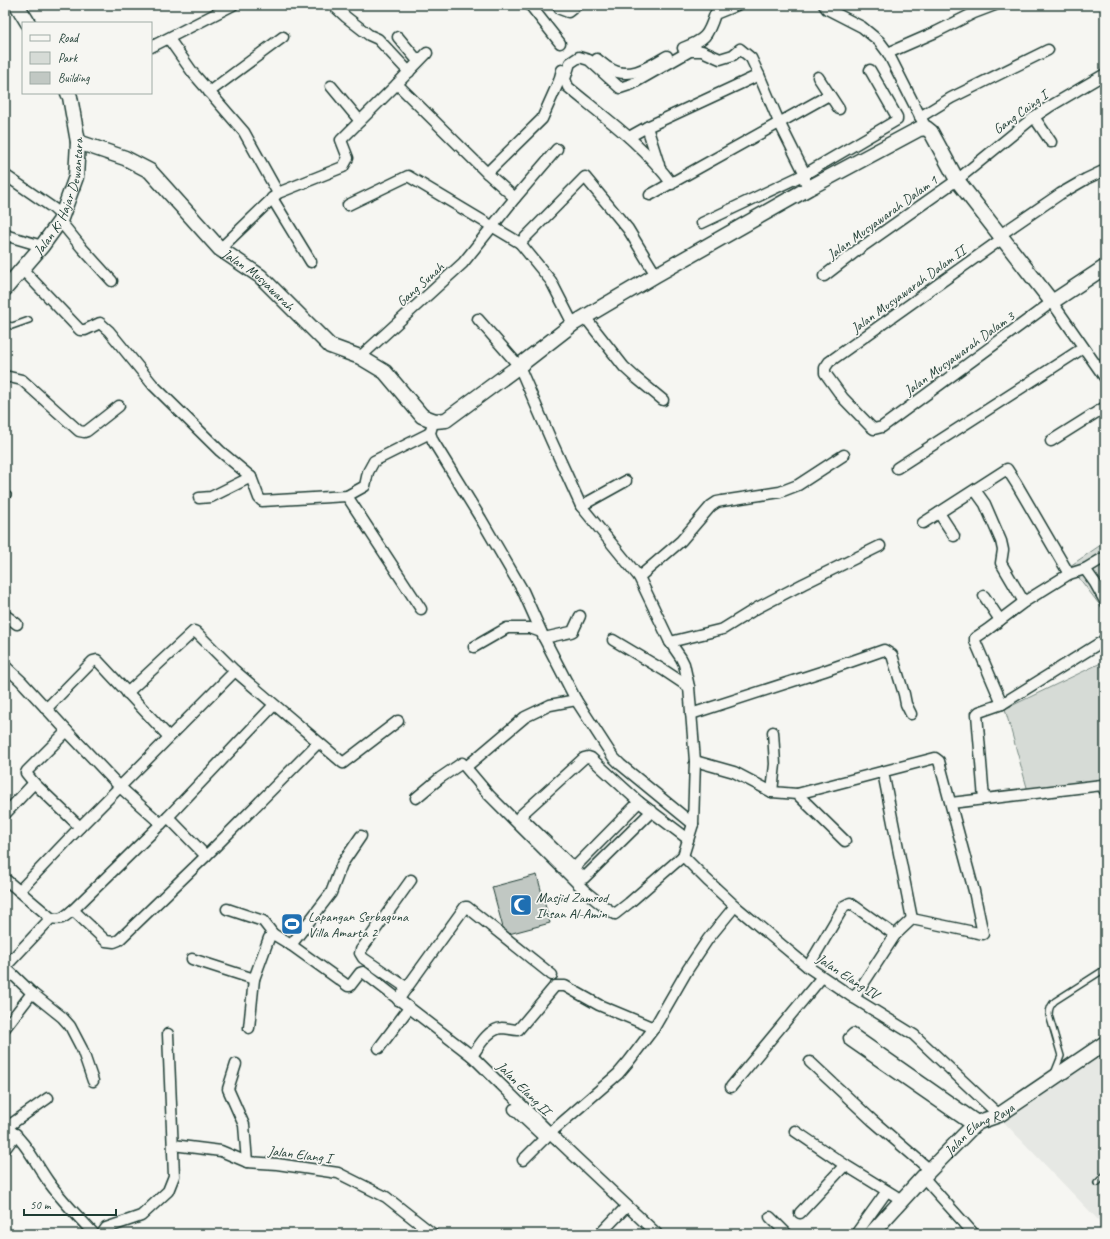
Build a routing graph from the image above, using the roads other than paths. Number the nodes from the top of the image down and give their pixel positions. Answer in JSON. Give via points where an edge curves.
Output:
{"nodes":[{"id":1,"x":17,"y":5,"type":"edge"},
{"id":2,"x":233,"y":5,"type":"edge"},
{"id":3,"x":333,"y":5,"type":"edge"},
{"id":4,"x":530,"y":5,"type":"edge"},
{"id":5,"x":557,"y":5,"type":"edge"},
{"id":6,"x":576,"y":5,"type":"edge"},
{"id":7,"x":737,"y":5,"type":"edge"},
{"id":8,"x":824,"y":5,"type":"edge"},
{"id":9,"x":995,"y":5,"type":"edge"},
{"id":10,"x":27,"y":22,"type":"edge"},
{"id":11,"x":284,"y":36,"type":"dead end"},
{"id":12,"x":398,"y":37,"type":"dead end"},
{"id":13,"x":169,"y":39,"type":"junction"},
{"id":14,"x":560,"y":43,"type":"dead end"},
{"id":15,"x":152,"y":47,"type":"edge"},
{"id":16,"x":1048,"y":50,"type":"dead end"},
{"id":17,"x":427,"y":53,"type":"dead end"},
{"id":18,"x":888,"y":53,"type":"junction"},
{"id":19,"x":418,"y":61,"type":"junction"},
{"id":20,"x":870,"y":70,"type":"dead end"},
{"id":21,"x":409,"y":72,"type":"junction"},
{"id":22,"x":1105,"y":74,"type":"edge"},
{"id":23,"x":759,"y":75,"type":"junction"},
{"id":24,"x":818,"y":77,"type":"dead end"},
{"id":25,"x":398,"y":84,"type":"junction"},
{"id":26,"x":331,"y":86,"type":"dead end"},
{"id":27,"x":209,"y":92,"type":"junction"},
{"id":28,"x":71,"y":94,"type":"edge"},
{"id":29,"x":829,"y":95,"type":"junction"},
{"id":30,"x":839,"y":109,"type":"dead end"},
{"id":31,"x":1034,"y":118,"type":"junction"},
{"id":32,"x":360,"y":121,"type":"junction"},
{"id":33,"x":779,"y":122,"type":"junction"},
{"id":34,"x":923,"y":122,"type":"junction"},
{"id":35,"x":647,"y":127,"type":"junction"},
{"id":36,"x":629,"y":137,"type":"junction"},
{"id":37,"x":78,"y":142,"type":"junction"},
{"id":38,"x":1051,"y":142,"type":"dead end"},
{"id":39,"x":557,"y":149,"type":"dead end"},
{"id":40,"x":660,"y":168,"type":"junction"},
{"id":41,"x":1105,"y":170,"type":"edge"},
{"id":42,"x":487,"y":173,"type":"junction"},
{"id":43,"x":805,"y":174,"type":"junction"},
{"id":44,"x":5,"y":175,"type":"edge"},
{"id":45,"x":957,"y":180,"type":"junction"},
{"id":46,"x":672,"y":184,"type":"junction"},
{"id":47,"x":812,"y":186,"type":"junction"},
{"id":48,"x":275,"y":195,"type":"junction"},
{"id":49,"x":650,"y":195,"type":"dead end"},
{"id":50,"x":515,"y":198,"type":"junction"},
{"id":51,"x":348,"y":205,"type":"dead end"},
{"id":52,"x":61,"y":219,"type":"junction"},
{"id":53,"x":702,"y":223,"type":"dead end"},
{"id":54,"x":492,"y":226,"type":"junction"},
{"id":55,"x":5,"y":234,"type":"edge"},
{"id":56,"x":1001,"y":237,"type":"junction"},
{"id":57,"x":520,"y":243,"type":"junction"},
{"id":58,"x":42,"y":246,"type":"junction"},
{"id":59,"x":220,"y":249,"type":"junction"},
{"id":60,"x":311,"y":262,"type":"dead end"},
{"id":61,"x":1105,"y":266,"type":"edge"},
{"id":62,"x":22,"y":269,"type":"junction"},
{"id":63,"x":656,"y":275,"type":"junction"},
{"id":64,"x":824,"y":276,"type":"dead end"},
{"id":65,"x":112,"y":280,"type":"dead end"},
{"id":66,"x":5,"y":289,"type":"edge"},
{"id":67,"x":1052,"y":302,"type":"junction"},
{"id":68,"x":478,"y":319,"type":"dead end"},
{"id":69,"x":29,"y":320,"type":"dead end"},
{"id":70,"x":579,"y":320,"type":"junction"},
{"id":71,"x":5,"y":324,"type":"edge"},
{"id":72,"x":1083,"y":348,"type":"junction"},
{"id":73,"x":360,"y":357,"type":"junction"},
{"id":74,"x":519,"y":366,"type":"junction"},
{"id":75,"x":5,"y":376,"type":"edge"},
{"id":76,"x":1105,"y":378,"type":"edge"},
{"id":77,"x":663,"y":400,"type":"dead end"},
{"id":78,"x":119,"y":406,"type":"dead end"},
{"id":79,"x":1105,"y":407,"type":"edge"},
{"id":80,"x":433,"y":427,"type":"junction"},
{"id":81,"x":882,"y":427,"type":"joint"},
{"id":82,"x":1051,"y":441,"type":"dead end"},
{"id":83,"x":844,"y":455,"type":"dead end"},
{"id":84,"x":897,"y":468,"type":"dead end"},
{"id":85,"x":251,"y":477,"type":"junction"},
{"id":86,"x":626,"y":481,"type":"dead end"},
{"id":87,"x":975,"y":490,"type":"junction"},
{"id":88,"x":347,"y":496,"type":"junction"},
{"id":89,"x":199,"y":498,"type":"dead end"},
{"id":90,"x":581,"y":506,"type":"junction"},
{"id":91,"x":939,"y":513,"type":"junction"},
{"id":92,"x":923,"y":523,"type":"dead end"},
{"id":93,"x":954,"y":536,"type":"dead end"},
{"id":94,"x":880,"y":546,"type":"dead end"},
{"id":95,"x":1105,"y":557,"type":"edge"},
{"id":96,"x":1085,"y":569,"type":"junction"},
{"id":97,"x":1069,"y":574,"type":"junction"},
{"id":98,"x":639,"y":577,"type":"junction"},
{"id":99,"x":984,"y":596,"type":"dead end"},
{"id":100,"x":1105,"y":601,"type":"edge"},
{"id":101,"x":1024,"y":602,"type":"junction"},
{"id":102,"x":421,"y":609,"type":"dead end"},
{"id":103,"x":5,"y":615,"type":"edge"},
{"id":104,"x":580,"y":616,"type":"dead end"},
{"id":105,"x":1000,"y":620,"type":"junction"},
{"id":106,"x":17,"y":624,"type":"dead end"},
{"id":107,"x":542,"y":635,"type":"junction"},
{"id":108,"x":1105,"y":638,"type":"edge"},
{"id":109,"x":613,"y":640,"type":"dead end"},
{"id":110,"x":670,"y":642,"type":"junction"},
{"id":111,"x":474,"y":647,"type":"dead end"},
{"id":112,"x":5,"y":666,"type":"edge"},
{"id":113,"x":235,"y":671,"type":"junction"},
{"id":114,"x":689,"y":688,"type":"junction"},
{"id":115,"x":127,"y":693,"type":"junction"},
{"id":116,"x":576,"y":700,"type":"junction"},
{"id":117,"x":1002,"y":704,"type":"junction"},
{"id":118,"x":274,"y":706,"type":"junction"},
{"id":119,"x":46,"y":709,"type":"junction"},
{"id":120,"x":691,"y":714,"type":"junction"},
{"id":121,"x":911,"y":714,"type":"dead end"},
{"id":122,"x":398,"y":721,"type":"dead end"},
{"id":123,"x":67,"y":731,"type":"junction"},
{"id":124,"x":773,"y":732,"type":"dead end"},
{"id":125,"x":169,"y":737,"type":"junction"},
{"id":126,"x":318,"y":743,"type":"junction"},
{"id":127,"x":695,"y":761,"type":"junction"},
{"id":128,"x":466,"y":767,"type":"junction"},
{"id":129,"x":883,"y":772,"type":"junction"},
{"id":130,"x":34,"y":783,"type":"junction"},
{"id":131,"x":120,"y":787,"type":"junction"},
{"id":132,"x":1105,"y":791,"type":"edge"},
{"id":133,"x":772,"y":792,"type":"junction"},
{"id":134,"x":797,"y":794,"type":"junction"},
{"id":135,"x":416,"y":798,"type":"dead end"},
{"id":136,"x":984,"y":799,"type":"junction"},
{"id":137,"x":639,"y":802,"type":"junction"},
{"id":138,"x":951,"y":803,"type":"junction"},
{"id":139,"x":652,"y":811,"type":"junction"},
{"id":140,"x":5,"y":814,"type":"edge"},
{"id":141,"x":165,"y":820,"type":"junction"},
{"id":142,"x":693,"y":824,"type":"junction"},
{"id":143,"x":80,"y":827,"type":"junction"},
{"id":144,"x":361,"y":836,"type":"dead end"},
{"id":145,"x":688,"y":839,"type":"junction"},
{"id":146,"x":845,"y":841,"type":"dead end"},
{"id":147,"x":206,"y":856,"type":"junction"},
{"id":148,"x":683,"y":856,"type":"junction"},
{"id":149,"x":574,"y":868,"type":"junction"},
{"id":150,"x":5,"y":878,"type":"edge"},
{"id":151,"x":411,"y":880,"type":"dead end"},
{"id":152,"x":19,"y":891,"type":"junction"},
{"id":153,"x":735,"y":906,"type":"junction"},
{"id":154,"x":227,"y":909,"type":"dead end"},
{"id":155,"x":73,"y":910,"type":"junction"},
{"id":156,"x":51,"y":918,"type":"junction"},
{"id":157,"x":912,"y":919,"type":"junction"},
{"id":158,"x":273,"y":934,"type":"junction"},
{"id":159,"x":895,"y":935,"type":"junction"},
{"id":160,"x":291,"y":945,"type":"junction"},
{"id":161,"x":192,"y":959,"type":"dead end"},
{"id":162,"x":5,"y":967,"type":"edge"},
{"id":163,"x":808,"y":967,"type":"junction"},
{"id":164,"x":1105,"y":969,"type":"edge"},
{"id":165,"x":552,"y":975,"type":"dead end"},
{"id":166,"x":822,"y":977,"type":"junction"},
{"id":167,"x":254,"y":979,"type":"junction"},
{"id":168,"x":407,"y":988,"type":"junction"},
{"id":169,"x":32,"y":993,"type":"junction"},
{"id":170,"x":854,"y":998,"type":"junction"},
{"id":171,"x":398,"y":1000,"type":"junction"},
{"id":172,"x":409,"y":1008,"type":"junction"},
{"id":173,"x":5,"y":1028,"type":"edge"},
{"id":174,"x":249,"y":1028,"type":"dead end"},
{"id":175,"x":654,"y":1028,"type":"junction"},
{"id":176,"x":168,"y":1034,"type":"dead end"},
{"id":177,"x":1105,"y":1044,"type":"edge"},
{"id":178,"x":379,"y":1048,"type":"dead end"},
{"id":179,"x":472,"y":1056,"type":"junction"},
{"id":180,"x":810,"y":1062,"type":"dead end"},
{"id":181,"x":236,"y":1064,"type":"dead end"},
{"id":182,"x":1052,"y":1080,"type":"junction"},
{"id":183,"x":93,"y":1081,"type":"dead end"},
{"id":184,"x":731,"y":1087,"type":"dead end"},
{"id":185,"x":48,"y":1098,"type":"dead end"},
{"id":186,"x":514,"y":1109,"type":"dead end"},
{"id":187,"x":999,"y":1115,"type":"junction"},
{"id":188,"x":976,"y":1124,"type":"junction"},
{"id":189,"x":6,"y":1126,"type":"edge"},
{"id":190,"x":795,"y":1131,"type":"dead end"},
{"id":191,"x":16,"y":1134,"type":"junction"},
{"id":192,"x":547,"y":1135,"type":"junction"},
{"id":193,"x":172,"y":1145,"type":"junction"},
{"id":194,"x":5,"y":1149,"type":"edge"},
{"id":195,"x":523,"y":1160,"type":"dead end"},
{"id":196,"x":247,"y":1162,"type":"junction"},
{"id":197,"x":845,"y":1165,"type":"junction"},
{"id":198,"x":926,"y":1173,"type":"junction"},
{"id":199,"x":1105,"y":1175,"type":"edge"},
{"id":200,"x":1097,"y":1183,"type":"dead end"},
{"id":201,"x":887,"y":1191,"type":"junction"},
{"id":202,"x":902,"y":1200,"type":"junction"},
{"id":203,"x":627,"y":1206,"type":"junction"},
{"id":204,"x":800,"y":1213,"type":"dead end"},
{"id":205,"x":770,"y":1217,"type":"dead end"},
{"id":206,"x":94,"y":1234,"type":"edge"},
{"id":207,"x":102,"y":1234,"type":"edge"},
{"id":208,"x":433,"y":1234,"type":"edge"},
{"id":209,"x":600,"y":1234,"type":"edge"},
{"id":210,"x":657,"y":1234,"type":"edge"},
{"id":211,"x":787,"y":1234,"type":"edge"},
{"id":212,"x":856,"y":1234,"type":"edge"},
{"id":213,"x":871,"y":1234,"type":"edge"},
{"id":214,"x":974,"y":1234,"type":"edge"}],
"edges":[{"from":1,"to":10,"type":"street"},
{"from":2,"to":13,"type":"street"},
{"from":3,"to":21,"type":"street","via":[[368,35],[378,39]]},
{"from":4,"to":14,"type":"street"},
{"from":5,"to":6,"type":"street","via":[[568,12]]},
{"from":7,"to":42,"type":"street","via":[[715,14],[707,34],[697,43],[637,72],[622,74],[610,69],[591,54],[578,50],[563,66],[542,119]]},
{"from":8,"to":18,"type":"street","via":[[862,27],[879,41]]},
{"from":9,"to":18,"type":"street"},
{"from":11,"to":27,"type":"street"},
{"from":12,"to":19,"type":"street"},
{"from":13,"to":15,"type":"street"},
{"from":13,"to":27,"type":"street"},
{"from":16,"to":34,"type":"street","via":[[951,98]]},
{"from":17,"to":19,"type":"street"},
{"from":18,"to":34,"type":"street"},
{"from":19,"to":21,"type":"street"},
{"from":20,"to":43,"type":"street","via":[[898,117],[897,120]]},
{"from":21,"to":25,"type":"street"},
{"from":22,"to":31,"type":"street","name":"Gang Caing I"},
{"from":23,"to":33,"type":"street"},
{"from":23,"to":35,"type":"street"},
{"from":23,"to":36,"type":"street","via":[[750,58],[740,49],[734,55],[720,59],[702,51],[690,51],[632,84],[620,88],[589,60],[579,57],[570,63],[565,79],[568,87]]},
{"from":24,"to":29,"type":"street"},
{"from":25,"to":32,"type":"street"},
{"from":25,"to":42,"type":"street"},
{"from":26,"to":32,"type":"street"},
{"from":27,"to":48,"type":"street","via":[[244,132]]},
{"from":28,"to":37,"type":"street","name":"Jalan Ki Hajar Dewantara"},
{"from":29,"to":30,"type":"street"},
{"from":29,"to":33,"type":"street"},
{"from":31,"to":38,"type":"street"},
{"from":31,"to":45,"type":"street","name":"Gang Caing I"},
{"from":32,"to":48,"type":"street","via":[[341,140],[348,158],[343,167]]},
{"from":33,"to":43,"type":"street"},
{"from":33,"to":46,"type":"street"},
{"from":34,"to":45,"type":"street"},
{"from":34,"to":47,"type":"street","via":[[919,129]]},
{"from":35,"to":36,"type":"street"},
{"from":35,"to":40,"type":"street"},
{"from":36,"to":40,"type":"street"},
{"from":37,"to":52,"type":"street","name":"Jalan Ki Hajar Dewantara","via":[[76,177]]},
{"from":37,"to":59,"type":"street","name":"Jalan Musyawarah","via":[[124,158],[150,171]]},
{"from":39,"to":50,"type":"street","name":"Gang Sunah"},
{"from":40,"to":46,"type":"street"},
{"from":41,"to":56,"type":"street","name":"Jalan Musyawarah Dalam II","via":[[1060,194]]},
{"from":42,"to":50,"type":"street"},
{"from":43,"to":47,"type":"street","via":[[805,181]]},
{"from":43,"to":53,"type":"street"},
{"from":44,"to":52,"type":"street","via":[[53,208]]},
{"from":45,"to":56,"type":"street"},
{"from":45,"to":64,"type":"street","name":"Jalan Musyawarah Dalam 1"},
{"from":46,"to":49,"type":"street"},
{"from":47,"to":63,"type":"street"},
{"from":48,"to":59,"type":"street"},
{"from":48,"to":60,"type":"street"},
{"from":50,"to":54,"type":"street","name":"Gang Sunah"},
{"from":51,"to":54,"type":"street","via":[[408,176]]},
{"from":52,"to":58,"type":"street","name":"Jalan Ki Hajar Dewantara"},
{"from":52,"to":65,"type":"street","via":[[82,248]]},
{"from":54,"to":57,"type":"street"},
{"from":54,"to":73,"type":"street","name":"Gang Sunah","via":[[463,263]]},
{"from":55,"to":58,"type":"street"},
{"from":56,"to":67,"type":"street"},
{"from":56,"to":81,"type":"street","name":"Jalan Musyawarah Dalam II","via":[[829,362],[825,368],[825,373],[843,398],[870,426],[874,429]]},
{"from":57,"to":63,"type":"street","via":[[585,177],[628,229]]},
{"from":57,"to":70,"type":"street"},
{"from":58,"to":62,"type":"street","name":"Jalan Ki Hajar Dewantara"},
{"from":59,"to":73,"type":"street","name":"Jalan Musyawarah","via":[[260,276],[330,346]]},
{"from":61,"to":67,"type":"street"},
{"from":62,"to":66,"type":"street","name":"Jalan Ki Hajar Dewantara"},
{"from":62,"to":85,"type":"street","via":[[80,330],[100,323],[109,331],[153,385],[220,451]]},
{"from":63,"to":70,"type":"street"},
{"from":67,"to":72,"type":"street"},
{"from":67,"to":81,"type":"street","name":"Jalan Musyawarah Dalam 3"},
{"from":68,"to":74,"type":"street"},
{"from":69,"to":71,"type":"lane","via":[[12,326]]},
{"from":70,"to":74,"type":"street"},
{"from":70,"to":77,"type":"street","via":[[635,377]]},
{"from":72,"to":76,"type":"street"},
{"from":72,"to":84,"type":"street"},
{"from":73,"to":80,"type":"street","name":"Jalan Musyawarah","via":[[385,372]]},
{"from":74,"to":80,"type":"street"},
{"from":74,"to":90,"type":"street"},
{"from":75,"to":78,"type":"street","via":[[22,380],[79,431],[87,432]]},
{"from":79,"to":82,"type":"street"},
{"from":80,"to":88,"type":"street","via":[[374,461],[364,486]]},
{"from":80,"to":107,"type":"street","via":[[433,441],[523,591]]},
{"from":83,"to":98,"type":"street","via":[[798,485],[780,492],[714,504],[681,541]]},
{"from":85,"to":88,"type":"street","via":[[262,501]]},
{"from":85,"to":89,"type":"street","via":[[210,497]]},
{"from":86,"to":90,"type":"street"},
{"from":87,"to":91,"type":"street"},
{"from":87,"to":97,"type":"street","via":[[1007,469]]},
{"from":87,"to":101,"type":"street","via":[[985,504],[1000,541],[1003,550],[1001,563]]},
{"from":88,"to":102,"type":"street"},
{"from":90,"to":98,"type":"street"},
{"from":91,"to":92,"type":"street"},
{"from":91,"to":93,"type":"street"},
{"from":94,"to":110,"type":"street","via":[[763,605],[723,630]]},
{"from":95,"to":96,"type":"street"},
{"from":96,"to":97,"type":"street"},
{"from":96,"to":100,"type":"street"},
{"from":97,"to":101,"type":"street"},
{"from":98,"to":110,"type":"street"},
{"from":99,"to":105,"type":"street"},
{"from":101,"to":105,"type":"street"},
{"from":103,"to":106,"type":"street"},
{"from":104,"to":107,"type":"street","via":[[571,632]]},
{"from":105,"to":117,"type":"street","via":[[977,636],[975,641]]},
{"from":107,"to":111,"type":"street","via":[[530,628],[507,628]]},
{"from":107,"to":116,"type":"street"},
{"from":108,"to":117,"type":"street","via":[[1103,642]]},
{"from":109,"to":114,"type":"street"},
{"from":110,"to":114,"type":"street","via":[[684,664]]},
{"from":112,"to":119,"type":"street"},
{"from":113,"to":115,"type":"street","via":[[194,631]]},
{"from":113,"to":118,"type":"street"},
{"from":113,"to":125,"type":"street"},
{"from":114,"to":120,"type":"street"},
{"from":115,"to":119,"type":"street","via":[[95,660]]},
{"from":115,"to":125,"type":"street"},
{"from":116,"to":128,"type":"street","via":[[550,705],[525,717]]},
{"from":116,"to":142,"type":"street","via":[[617,761]]},
{"from":117,"to":136,"type":"street","via":[[977,714]]},
{"from":118,"to":126,"type":"street"},
{"from":118,"to":141,"type":"street"},
{"from":119,"to":123,"type":"street"},
{"from":120,"to":121,"type":"street","via":[[884,650],[892,655]]},
{"from":120,"to":127,"type":"street"},
{"from":122,"to":126,"type":"street","via":[[343,763]]},
{"from":123,"to":130,"type":"street","via":[[26,771],[26,775]]},
{"from":123,"to":131,"type":"street"},
{"from":124,"to":133,"type":"street","via":[[775,764]]},
{"from":125,"to":131,"type":"street"},
{"from":126,"to":147,"type":"street"},
{"from":127,"to":133,"type":"street","via":[[734,772]]},
{"from":127,"to":142,"type":"street"},
{"from":128,"to":135,"type":"street","via":[[462,764],[458,766]]},
{"from":128,"to":148,"type":"street","via":[[489,795],[586,892],[615,914]]},
{"from":129,"to":134,"type":"street"},
{"from":129,"to":138,"type":"street","via":[[935,758],[939,761]]},
{"from":129,"to":157,"type":"street"},
{"from":130,"to":140,"type":"street"},
{"from":130,"to":143,"type":"street"},
{"from":131,"to":141,"type":"street"},
{"from":131,"to":143,"type":"street"},
{"from":132,"to":136,"type":"street","via":[[1102,785]]},
{"from":133,"to":134,"type":"street"},
{"from":134,"to":146,"type":"street"},
{"from":136,"to":138,"type":"street"},
{"from":137,"to":139,"type":"street"},
{"from":137,"to":149,"type":"street"},
{"from":137,"to":149,"type":"street","via":[[588,757],[520,816]]},
{"from":138,"to":157,"type":"street","via":[[983,934]]},
{"from":139,"to":145,"type":"street"},
{"from":139,"to":149,"type":"street","via":[[584,878]]},
{"from":141,"to":147,"type":"street"},
{"from":141,"to":155,"type":"street"},
{"from":142,"to":145,"type":"street"},
{"from":143,"to":152,"type":"street"},
{"from":144,"to":160,"type":"street","via":[[342,864],[331,893]]},
{"from":145,"to":148,"type":"street"},
{"from":147,"to":155,"type":"street","via":[[119,940],[106,941]]},
{"from":148,"to":153,"type":"street","name":"Jalan Elang IV"},
{"from":150,"to":152,"type":"street"},
{"from":151,"to":168,"type":"street","via":[[360,953],[363,958]]},
{"from":152,"to":156,"type":"street"},
{"from":153,"to":163,"type":"street","name":"Jalan Elang IV"},
{"from":153,"to":175,"type":"street","via":[[688,969]]},
{"from":154,"to":158,"type":"street","via":[[263,921]]},
{"from":155,"to":156,"type":"street","via":[[61,919]]},
{"from":156,"to":162,"type":"street"},
{"from":157,"to":159,"type":"street"},
{"from":158,"to":160,"type":"street"},
{"from":158,"to":167,"type":"street","via":[[269,938]]},
{"from":159,"to":163,"type":"street","via":[[848,903]]},
{"from":159,"to":170,"type":"street"},
{"from":160,"to":171,"type":"street","name":"Jalan Elang II","via":[[348,986],[363,972]]},
{"from":161,"to":167,"type":"street"},
{"from":162,"to":169,"type":"street"},
{"from":163,"to":166,"type":"street","name":"Jalan Elang IV"},
{"from":164,"to":182,"type":"lane","via":[[1051,1004],[1049,1015],[1061,1056]]},
{"from":165,"to":168,"type":"street","via":[[465,907]]},
{"from":166,"to":170,"type":"street","name":"Jalan Elang IV"},
{"from":166,"to":184,"type":"street"},
{"from":167,"to":174,"type":"street"},
{"from":168,"to":171,"type":"street"},
{"from":169,"to":173,"type":"street"},
{"from":169,"to":183,"type":"street","via":[[70,1026],[82,1049]]},
{"from":170,"to":187,"type":"street","name":"Jalan Elang IV","via":[[914,1035]]},
{"from":171,"to":172,"type":"street","name":"Jalan Elang II"},
{"from":172,"to":178,"type":"street"},
{"from":172,"to":179,"type":"street","name":"Jalan Elang II"},
{"from":175,"to":179,"type":"street","via":[[600,1005],[565,986],[555,986],[518,1030],[496,1029]]},
{"from":175,"to":192,"type":"street","via":[[618,1074]]},
{"from":176,"to":193,"type":"street"},
{"from":177,"to":182,"type":"street","name":"Jalan Elang Raya"},
{"from":179,"to":192,"type":"street","name":"Jalan Elang II"},
{"from":180,"to":198,"type":"street"},
{"from":181,"to":196,"type":"street","name":"Jalan Elang I","via":[[228,1089],[244,1125]]},
{"from":182,"to":187,"type":"street","name":"Jalan Elang Raya"},
{"from":185,"to":189,"type":"street"},
{"from":186,"to":192,"type":"street"},
{"from":187,"to":188,"type":"street","name":"Jalan Elang Raya"},
{"from":188,"to":188,"type":"street","via":[[850,1041],[850,1036],[853,1034]]},
{"from":188,"to":198,"type":"street","name":"Jalan Elang Raya"},
{"from":189,"to":191,"type":"street"},
{"from":190,"to":197,"type":"street"},
{"from":191,"to":194,"type":"street"},
{"from":191,"to":206,"type":"street","via":[[48,1181]]},
{"from":192,"to":195,"type":"street"},
{"from":192,"to":203,"type":"street","name":"Jalan Elang II"},
{"from":193,"to":196,"type":"street","via":[[221,1151]]},
{"from":193,"to":207,"type":"street","via":[[174,1176],[168,1191],[141,1216],[106,1228]]},
{"from":196,"to":208,"type":"street","name":"Jalan Elang I","via":[[338,1173],[386,1197]]},
{"from":197,"to":201,"type":"street"},
{"from":197,"to":204,"type":"street"},
{"from":198,"to":202,"type":"street","name":"Jalan Elang Raya"},
{"from":198,"to":214,"type":"street"},
{"from":199,"to":200,"type":"lane"},
{"from":201,"to":202,"type":"street"},
{"from":201,"to":212,"type":"street"},
{"from":202,"to":213,"type":"street","name":"Jalan Elang Raya"},
{"from":203,"to":209,"type":"street"},
{"from":203,"to":210,"type":"street","name":"Jalan Elang II"},
{"from":205,"to":211,"type":"street"}]}
